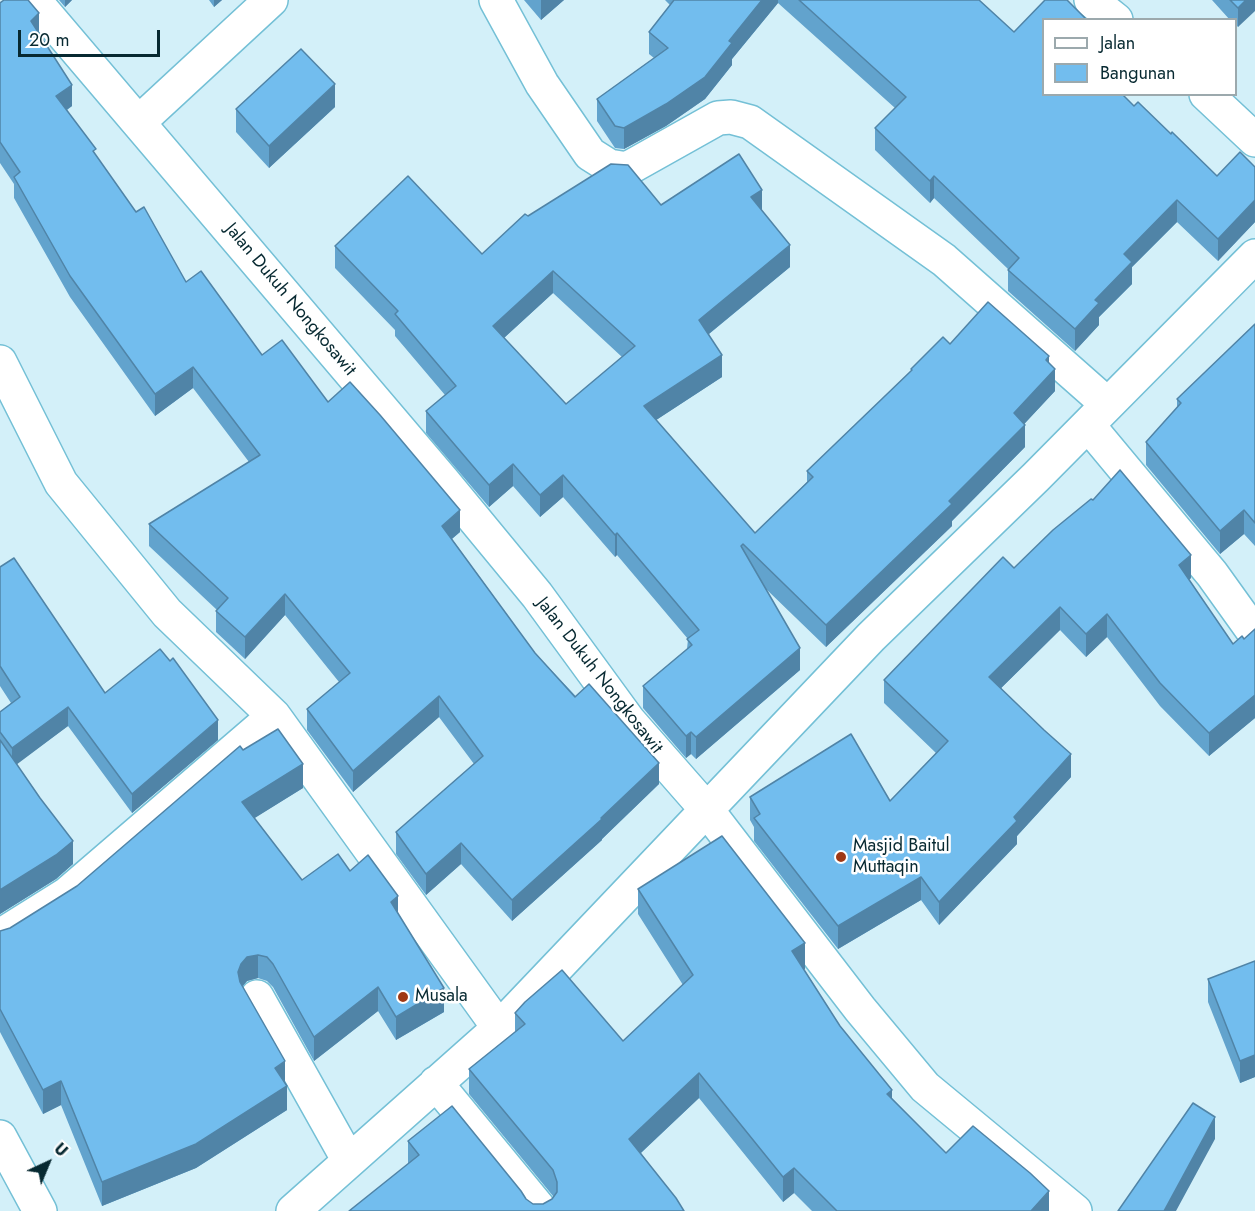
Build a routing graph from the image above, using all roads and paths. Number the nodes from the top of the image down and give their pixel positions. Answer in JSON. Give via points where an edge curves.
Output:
{"nodes":[{"id":1,"x":34,"y":0,"type":"edge"},
{"id":2,"x":271,"y":0,"type":"edge"},
{"id":3,"x":496,"y":0,"type":"edge"},
{"id":4,"x":1091,"y":0,"type":"edge"},
{"id":5,"x":1114,"y":18,"type":"edge"},
{"id":6,"x":1208,"y":96,"type":"edge"},
{"id":7,"x":139,"y":122,"type":"junction"},
{"id":8,"x":1255,"y":140,"type":"edge"},
{"id":9,"x":1255,"y":256,"type":"edge"},
{"id":10,"x":0,"y":362,"type":"edge"},
{"id":11,"x":1097,"y":415,"type":"junction"},
{"id":12,"x":1255,"y":634,"type":"edge"},
{"id":13,"x":274,"y":716,"type":"junction"},
{"id":14,"x":707,"y":810,"type":"junction"},
{"id":15,"x":0,"y":936,"type":"edge"},
{"id":16,"x":257,"y":997,"type":"dead end"},
{"id":17,"x":499,"y":1028,"type":"junction"},
{"id":18,"x":436,"y":1083,"type":"junction"},
{"id":19,"x":0,"y":1137,"type":"edge"},
{"id":20,"x":349,"y":1161,"type":"junction"},
{"id":21,"x":40,"y":1211,"type":"edge"},
{"id":22,"x":293,"y":1211,"type":"edge"},
{"id":23,"x":539,"y":1211,"type":"edge"},
{"id":24,"x":1075,"y":1211,"type":"edge"}],
"edges":[{"from":1,"to":7,"type":"street","name":"Jalan Dukuh Nongkosawit"},
{"from":2,"to":7,"type":"street"},
{"from":3,"to":11,"type":"street","via":[[542,84],[590,154],[609,166],[627,169],[718,118],[750,122],[944,260]]},
{"from":4,"to":5,"type":"street"},
{"from":6,"to":8,"type":"street"},
{"from":7,"to":14,"type":"street","name":"Jalan Dukuh Nongkosawit","via":[[443,481],[537,596],[629,721]]},
{"from":9,"to":11,"type":"street"},
{"from":10,"to":13,"type":"street","via":[[61,483],[167,613]]},
{"from":11,"to":12,"type":"street"},
{"from":11,"to":14,"type":"street","via":[[871,637]]},
{"from":13,"to":15,"type":"street","via":[[67,894]]},
{"from":13,"to":17,"type":"street"},
{"from":14,"to":17,"type":"street"},
{"from":14,"to":24,"type":"street","name":"Jalan Dukuh Nongkosawit","via":[[925,1087]]},
{"from":16,"to":20,"type":"street"},
{"from":17,"to":18,"type":"street"},
{"from":18,"to":20,"type":"street"},
{"from":18,"to":23,"type":"street"},
{"from":19,"to":21,"type":"street"},
{"from":20,"to":22,"type":"street"}]}
